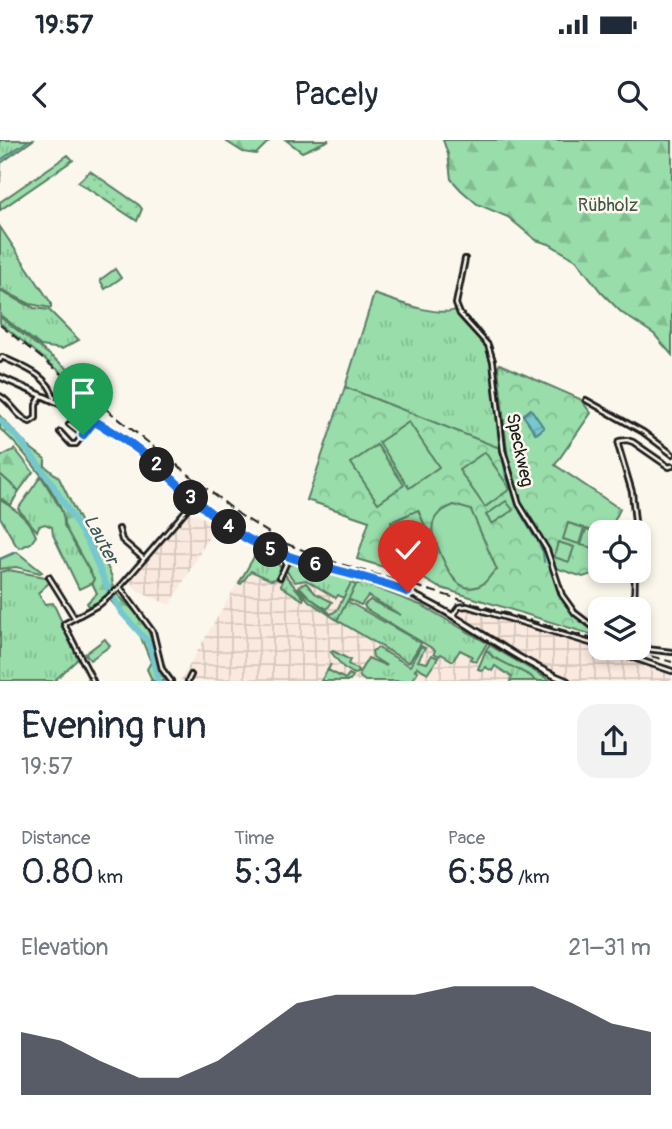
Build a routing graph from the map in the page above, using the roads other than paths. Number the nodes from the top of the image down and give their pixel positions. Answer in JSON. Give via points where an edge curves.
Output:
{"nodes":[{"id":1,"x":465,"y":259,"type":"dead end"},
{"id":2,"x":0,"y":360,"type":"edge"},
{"id":3,"x":0,"y":377,"type":"edge"},
{"id":4,"x":0,"y":396,"type":"edge"},
{"id":5,"x":41,"y":396,"type":"junction"},
{"id":6,"x":54,"y":398,"type":"dead end"},
{"id":7,"x":586,"y":400,"type":"dead end"},
{"id":8,"x":94,"y":421,"type":"junction"},
{"id":9,"x":69,"y":424,"type":"dead end"},
{"id":10,"x":60,"y":432,"type":"dead end"},
{"id":11,"x":83,"y":435,"type":"junction"},
{"id":12,"x":672,"y":454,"type":"edge"},
{"id":13,"x":672,"y":466,"type":"edge"},
{"id":14,"x":194,"y":501,"type":"junction"},
{"id":15,"x":635,"y":520,"type":"edge"},
{"id":16,"x":119,"y":529,"type":"dead end"},
{"id":17,"x":289,"y":557,"type":"junction"},
{"id":18,"x":144,"y":559,"type":"junction"},
{"id":19,"x":49,"y":577,"type":"dead end"},
{"id":20,"x":279,"y":577,"type":"dead end"},
{"id":21,"x":120,"y":587,"type":"junction"},
{"id":22,"x":452,"y":615,"type":"junction"},
{"id":23,"x":75,"y":618,"type":"junction"},
{"id":24,"x":588,"y":623,"type":"edge"},
{"id":25,"x":588,"y":643,"type":"edge"},
{"id":26,"x":651,"y":650,"type":"edge"},
{"id":27,"x":672,"y":652,"type":"edge"},
{"id":28,"x":640,"y":660,"type":"edge"},
{"id":29,"x":672,"y":671,"type":"edge"},
{"id":30,"x":191,"y":675,"type":"dead end"},
{"id":31,"x":564,"y":680,"type":"edge"},
{"id":32,"x":93,"y":681,"type":"edge"},
{"id":33,"x":171,"y":681,"type":"edge"},
{"id":34,"x":188,"y":681,"type":"edge"}],
"edges":[{"from":1,"to":24,"type":"street","name":"Speckweg","via":[[457,309],[488,345],[503,450],[519,504],[547,550],[562,595]]},
{"from":2,"to":6,"type":"street","via":[[2,357],[34,373],[46,382]]},
{"from":3,"to":5,"type":"main road"},
{"from":4,"to":5,"type":"street","via":[[30,422],[36,418]]},
{"from":5,"to":8,"type":"main road"},
{"from":7,"to":12,"type":"street"},
{"from":8,"to":11,"type":"street"},
{"from":8,"to":14,"type":"main road","via":[[137,448]]},
{"from":9,"to":11,"type":"street"},
{"from":10,"to":11,"type":"street","via":[[71,444]]},
{"from":13,"to":15,"type":"street","via":[[633,442],[619,441]]},
{"from":14,"to":17,"type":"main road","via":[[248,539]]},
{"from":14,"to":18,"type":"street"},
{"from":16,"to":18,"type":"street","via":[[122,540]]},
{"from":17,"to":20,"type":"street"},
{"from":17,"to":22,"type":"main road","via":[[395,587]]},
{"from":18,"to":21,"type":"street"},
{"from":19,"to":23,"type":"street"},
{"from":21,"to":23,"type":"street"},
{"from":21,"to":33,"type":"street","via":[[153,632],[162,669]]},
{"from":22,"to":25,"type":"street","via":[[467,606]]},
{"from":22,"to":31,"type":"main road"},
{"from":23,"to":32,"type":"street","via":[[65,625]]},
{"from":26,"to":27,"type":"street"},
{"from":28,"to":29,"type":"street"},
{"from":30,"to":34,"type":"street"}]}
